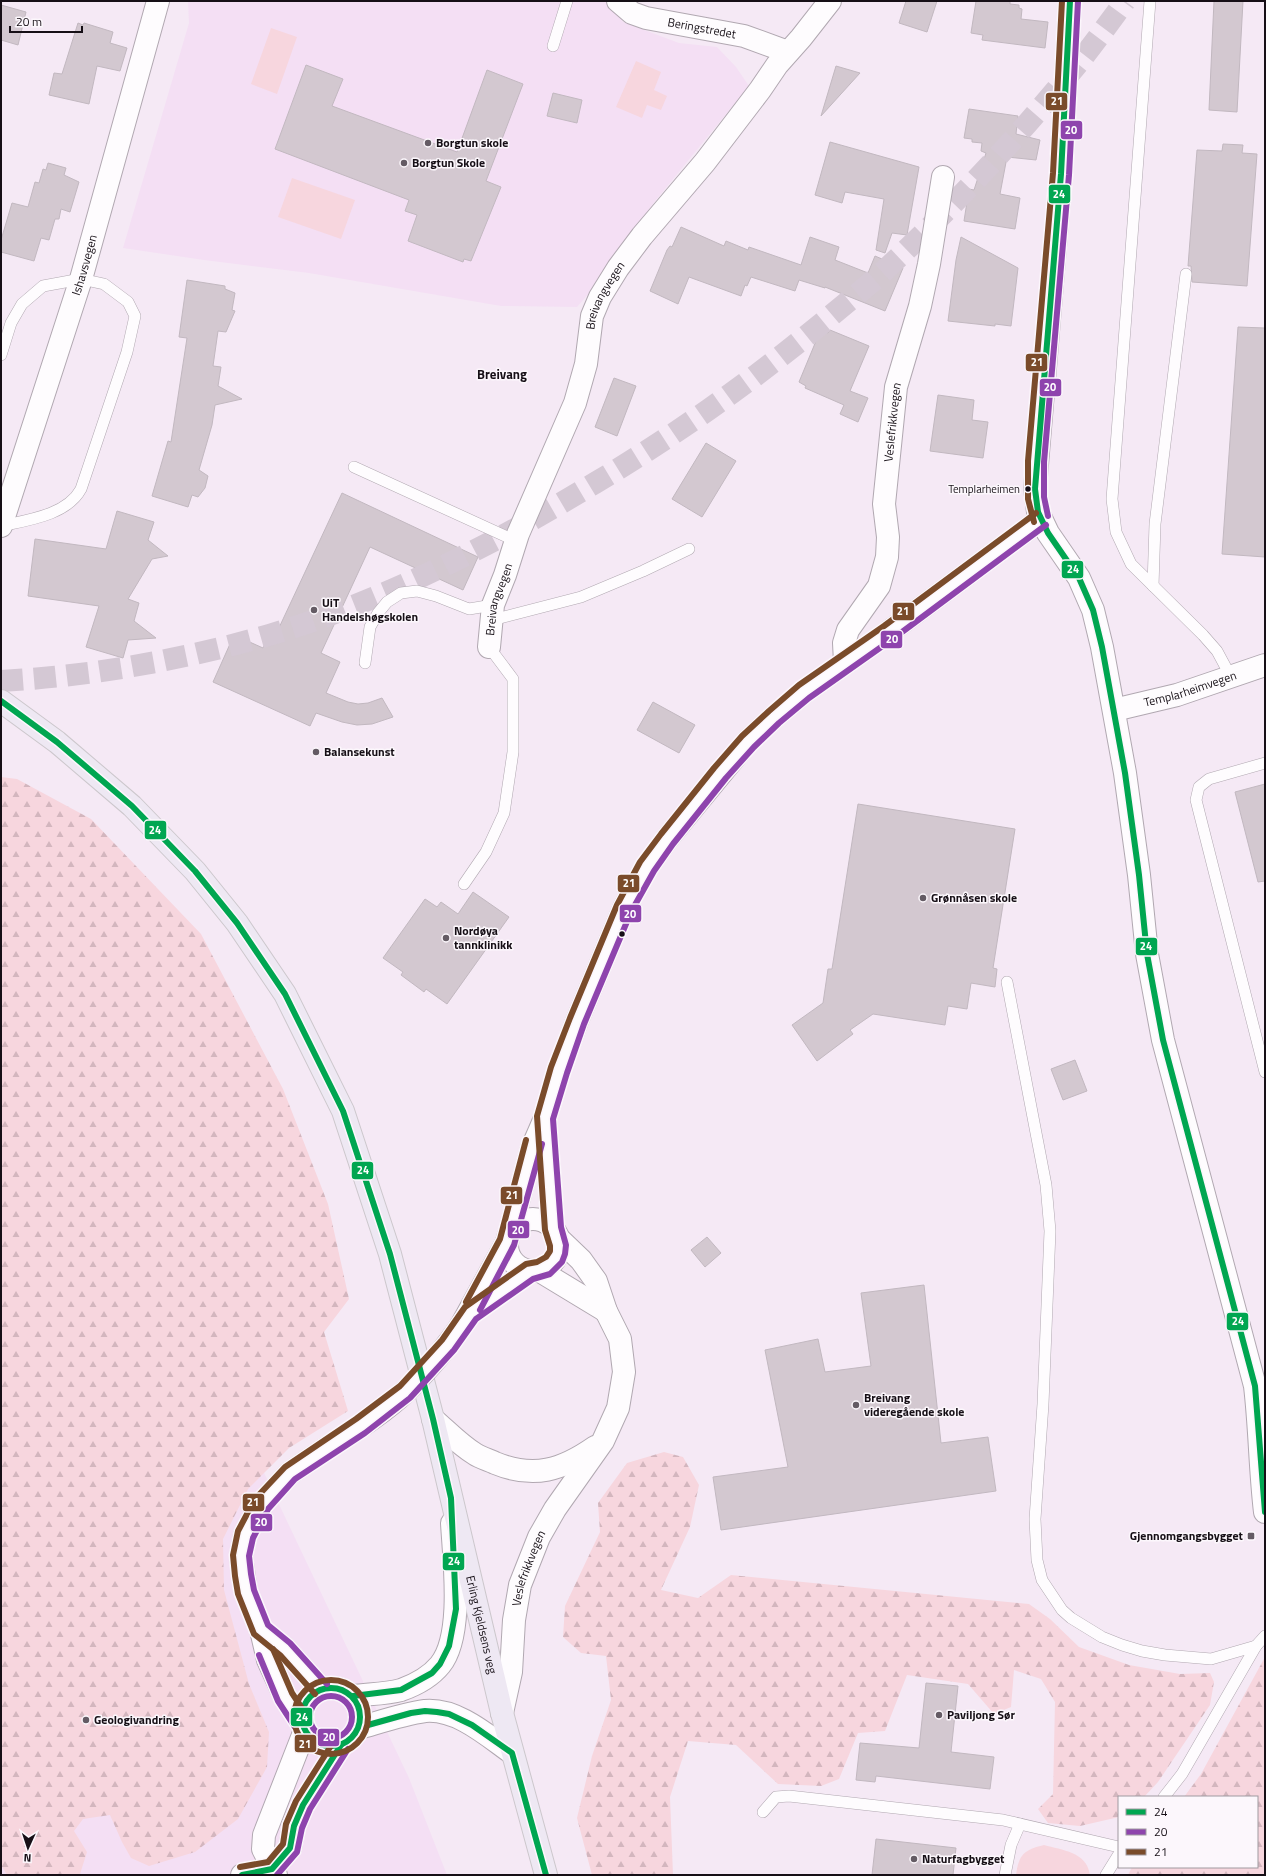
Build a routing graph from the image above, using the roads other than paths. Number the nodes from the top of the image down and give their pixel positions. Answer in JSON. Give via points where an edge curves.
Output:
{"nodes":[{"id":1,"x":158,"y":1,"type":"edge"},
{"id":2,"x":567,"y":1,"type":"edge"},
{"id":3,"x":618,"y":1,"type":"edge"},
{"id":4,"x":830,"y":1,"type":"edge"},
{"id":5,"x":1070,"y":1,"type":"edge"},
{"id":6,"x":1150,"y":1,"type":"edge"},
{"id":7,"x":553,"y":46,"type":"dead end"},
{"id":8,"x":788,"y":52,"type":"junction"},
{"id":9,"x":944,"y":176,"type":"dead end"},
{"id":10,"x":1186,"y":274,"type":"dead end"},
{"id":11,"x":81,"y":279,"type":"junction"},
{"id":12,"x":1,"y":354,"type":"edge"},
{"id":13,"x":354,"y":467,"type":"dead end"},
{"id":14,"x":1041,"y":519,"type":"junction"},
{"id":15,"x":1,"y":526,"type":"edge"},
{"id":16,"x":516,"y":541,"type":"junction"},
{"id":17,"x":688,"y":549,"type":"dead end"},
{"id":18,"x":1154,"y":586,"type":"junction"},
{"id":19,"x":492,"y":613,"type":"junction"},
{"id":20,"x":489,"y":647,"type":"joint"},
{"id":21,"x":846,"y":662,"type":"junction"},
{"id":22,"x":365,"y":663,"type":"dead end"},
{"id":23,"x":1265,"y":665,"type":"edge"},
{"id":24,"x":1231,"y":677,"type":"junction"},
{"id":25,"x":1,"y":701,"type":"edge"},
{"id":26,"x":1114,"y":710,"type":"junction"},
{"id":27,"x":1265,"y":763,"type":"edge"},
{"id":28,"x":464,"y":884,"type":"dead end"},
{"id":29,"x":1007,"y":982,"type":"dead end"},
{"id":30,"x":1265,"y":1072,"type":"edge"},
{"id":31,"x":545,"y":1118,"type":"junction"},
{"id":32,"x":556,"y":1234,"type":"junction"},
{"id":33,"x":509,"y":1238,"type":"junction"},
{"id":34,"x":535,"y":1271,"type":"junction"},
{"id":35,"x":606,"y":1311,"type":"junction"},
{"id":36,"x":466,"y":1319,"type":"junction"},
{"id":37,"x":433,"y":1419,"type":"junction"},
{"id":38,"x":1263,"y":1439,"type":"edge"},
{"id":39,"x":603,"y":1441,"type":"junction"},
{"id":40,"x":451,"y":1498,"type":"junction"},
{"id":41,"x":1265,"y":1512,"type":"edge"},
{"id":42,"x":261,"y":1630,"type":"junction"},
{"id":43,"x":1265,"y":1636,"type":"edge"},
{"id":44,"x":1256,"y":1646,"type":"junction"},
{"id":45,"x":321,"y":1689,"type":"junction"},
{"id":46,"x":352,"y":1696,"type":"junction"},
{"id":47,"x":502,"y":1713,"type":"junction"},
{"id":48,"x":304,"y":1727,"type":"junction"},
{"id":49,"x":359,"y":1728,"type":"junction"},
{"id":50,"x":341,"y":1745,"type":"junction"},
{"id":51,"x":512,"y":1753,"type":"junction"},
{"id":52,"x":1165,"y":1796,"type":"edge"},
{"id":53,"x":763,"y":1812,"type":"dead end"},
{"id":54,"x":1020,"y":1824,"type":"junction"},
{"id":55,"x":1118,"y":1847,"type":"edge"},
{"id":56,"x":1118,"y":1856,"type":"edge"},
{"id":57,"x":274,"y":1872,"type":"edge"},
{"id":58,"x":242,"y":1875,"type":"edge"},
{"id":59,"x":546,"y":1875,"type":"edge"},
{"id":60,"x":1005,"y":1875,"type":"edge"},
{"id":61,"x":1106,"y":1875,"type":"edge"}],
"edges":[{"from":1,"to":11,"type":"street","name":"Ishavsvegen"},
{"from":2,"to":7,"type":"lane"},
{"from":3,"to":8,"type":"street","name":"Beringstredet","via":[[632,13],[646,18],[744,36]]},
{"from":4,"to":8,"type":"street","name":"Breivangvegen"},
{"from":5,"to":14,"type":"street","via":[[1061,174],[1034,489]]},
{"from":6,"to":18,"type":"lane","via":[[1112,499],[1116,532],[1131,564]]},
{"from":8,"to":16,"type":"street","name":"Breivangvegen","via":[[709,157],[642,236],[600,298],[592,316],[586,364],[575,403]]},
{"from":9,"to":21,"type":"street","name":"Veslefrikkvegen","via":[[920,306],[896,387],[884,504],[888,537],[887,557],[879,586],[848,630],[844,643]]},
{"from":10,"to":18,"type":"lane","via":[[1155,524]]},
{"from":11,"to":12,"type":"lane","via":[[43,286],[22,304],[11,323]]},
{"from":11,"to":15,"type":"street","name":"Ishavsvegen"},
{"from":11,"to":15,"type":"lane","via":[[104,284],[128,302],[135,316],[127,352],[76,499],[59,509],[26,521]]},
{"from":13,"to":16,"type":"lane"},
{"from":14,"to":21,"type":"street"},
{"from":14,"to":26,"type":"street","via":[[1079,578],[1093,610]]},
{"from":16,"to":19,"type":"street","name":"Breivangvegen"},
{"from":17,"to":19,"type":"lane","via":[[581,597]]},
{"from":18,"to":24,"type":"lane","via":[[1217,651]]},
{"from":19,"to":20,"type":"street","name":"Breivangvegen"},
{"from":19,"to":22,"type":"lane","via":[[470,609],[417,591],[401,593],[387,602],[370,627]]},
{"from":20,"to":28,"type":"lane","via":[[513,679],[513,752],[504,813],[486,852]]},
{"from":21,"to":31,"type":"street","via":[[804,692],[748,741],[666,839],[647,867],[624,908],[576,1021]]},
{"from":23,"to":24,"type":"street","name":"Templarheimvegen"},
{"from":24,"to":26,"type":"street","name":"Templarheimvegen","via":[[1177,695]]},
{"from":25,"to":37,"type":"highway","name":"Erling Kjeldsens veg","via":[[57,742],[132,806],[196,871],[237,923],[285,994],[343,1111],[390,1254]]},
{"from":26,"to":38,"type":"street","via":[[1126,781],[1147,954],[1163,1040],[1254,1386]]},
{"from":27,"to":30,"type":"lane","via":[[1209,779],[1199,787],[1196,800]]},
{"from":29,"to":44,"type":"lane","via":[[1046,1185],[1050,1231],[1043,1404],[1035,1519],[1037,1560],[1042,1580],[1062,1610],[1071,1618],[1102,1637],[1122,1645],[1165,1655],[1211,1659]]},
{"from":31,"to":32,"type":"street"},
{"from":31,"to":33,"type":"street","via":[[532,1148]]},
{"from":32,"to":33,"type":"street","via":[[546,1223],[526,1220],[517,1225]]},
{"from":32,"to":34,"type":"street","via":[[559,1248],[556,1258],[549,1266]]},
{"from":32,"to":35,"type":"street","name":"Veslefrikkvegen","via":[[581,1260],[596,1281]]},
{"from":33,"to":34,"type":"street","via":[[508,1253],[512,1262],[520,1268]]},
{"from":33,"to":36,"type":"street"},
{"from":34,"to":35,"type":"street"},
{"from":34,"to":36,"type":"street"},
{"from":35,"to":39,"type":"street","name":"Veslefrikkvegen","via":[[620,1338],[624,1372],[618,1408]]},
{"from":36,"to":42,"type":"street","bridge":true,"via":[[448,1345],[405,1392],[361,1426],[290,1473],[261,1504],[245,1535],[241,1556],[246,1592]]},
{"from":37,"to":39,"type":"street","via":[[476,1455],[513,1469],[544,1471],[562,1466]]},
{"from":37,"to":40,"type":"highway","name":"Erling Kjeldsens veg"},
{"from":38,"to":41,"type":"street","via":[[1262,1490]]},
{"from":39,"to":47,"type":"street","name":"Veslefrikkvegen","via":[[555,1509],[543,1530],[520,1585],[514,1620],[511,1672]]},
{"from":40,"to":46,"type":"street","via":[[456,1609],[445,1655],[432,1673],[401,1690]]},
{"from":40,"to":47,"type":"highway","name":"Erling Kjeldsens veg"},
{"from":42,"to":45,"type":"street","via":[[285,1649]]},
{"from":42,"to":48,"type":"street","via":[[268,1660],[284,1697]]},
{"from":43,"to":44,"type":"lane"},
{"from":44,"to":52,"type":"lane","via":[[1182,1774]]},
{"from":45,"to":46,"type":"street","via":[[338,1688]]},
{"from":45,"to":48,"type":"street","via":[[308,1699],[302,1714]]},
{"from":46,"to":49,"type":"street","via":[[360,1711]]},
{"from":47,"to":51,"type":"highway","name":"Erling Kjeldsens veg"},
{"from":48,"to":50,"type":"street","via":[[316,1743]]},
{"from":48,"to":57,"type":"street","via":[[264,1835],[263,1849]]},
{"from":49,"to":50,"type":"street","via":[[355,1735]]},
{"from":49,"to":51,"type":"street","via":[[426,1711],[446,1714],[478,1729]]},
{"from":50,"to":57,"type":"street","via":[[303,1805],[294,1826],[290,1848]]},
{"from":51,"to":59,"type":"highway","name":"Erling Kjeldsens veg"},
{"from":53,"to":54,"type":"lane","via":[[776,1797],[789,1796]]},
{"from":54,"to":55,"type":"lane"},
{"from":54,"to":60,"type":"lane","via":[[1011,1845]]},
{"from":56,"to":61,"type":"lane"},
{"from":57,"to":58,"type":"street"}]}
